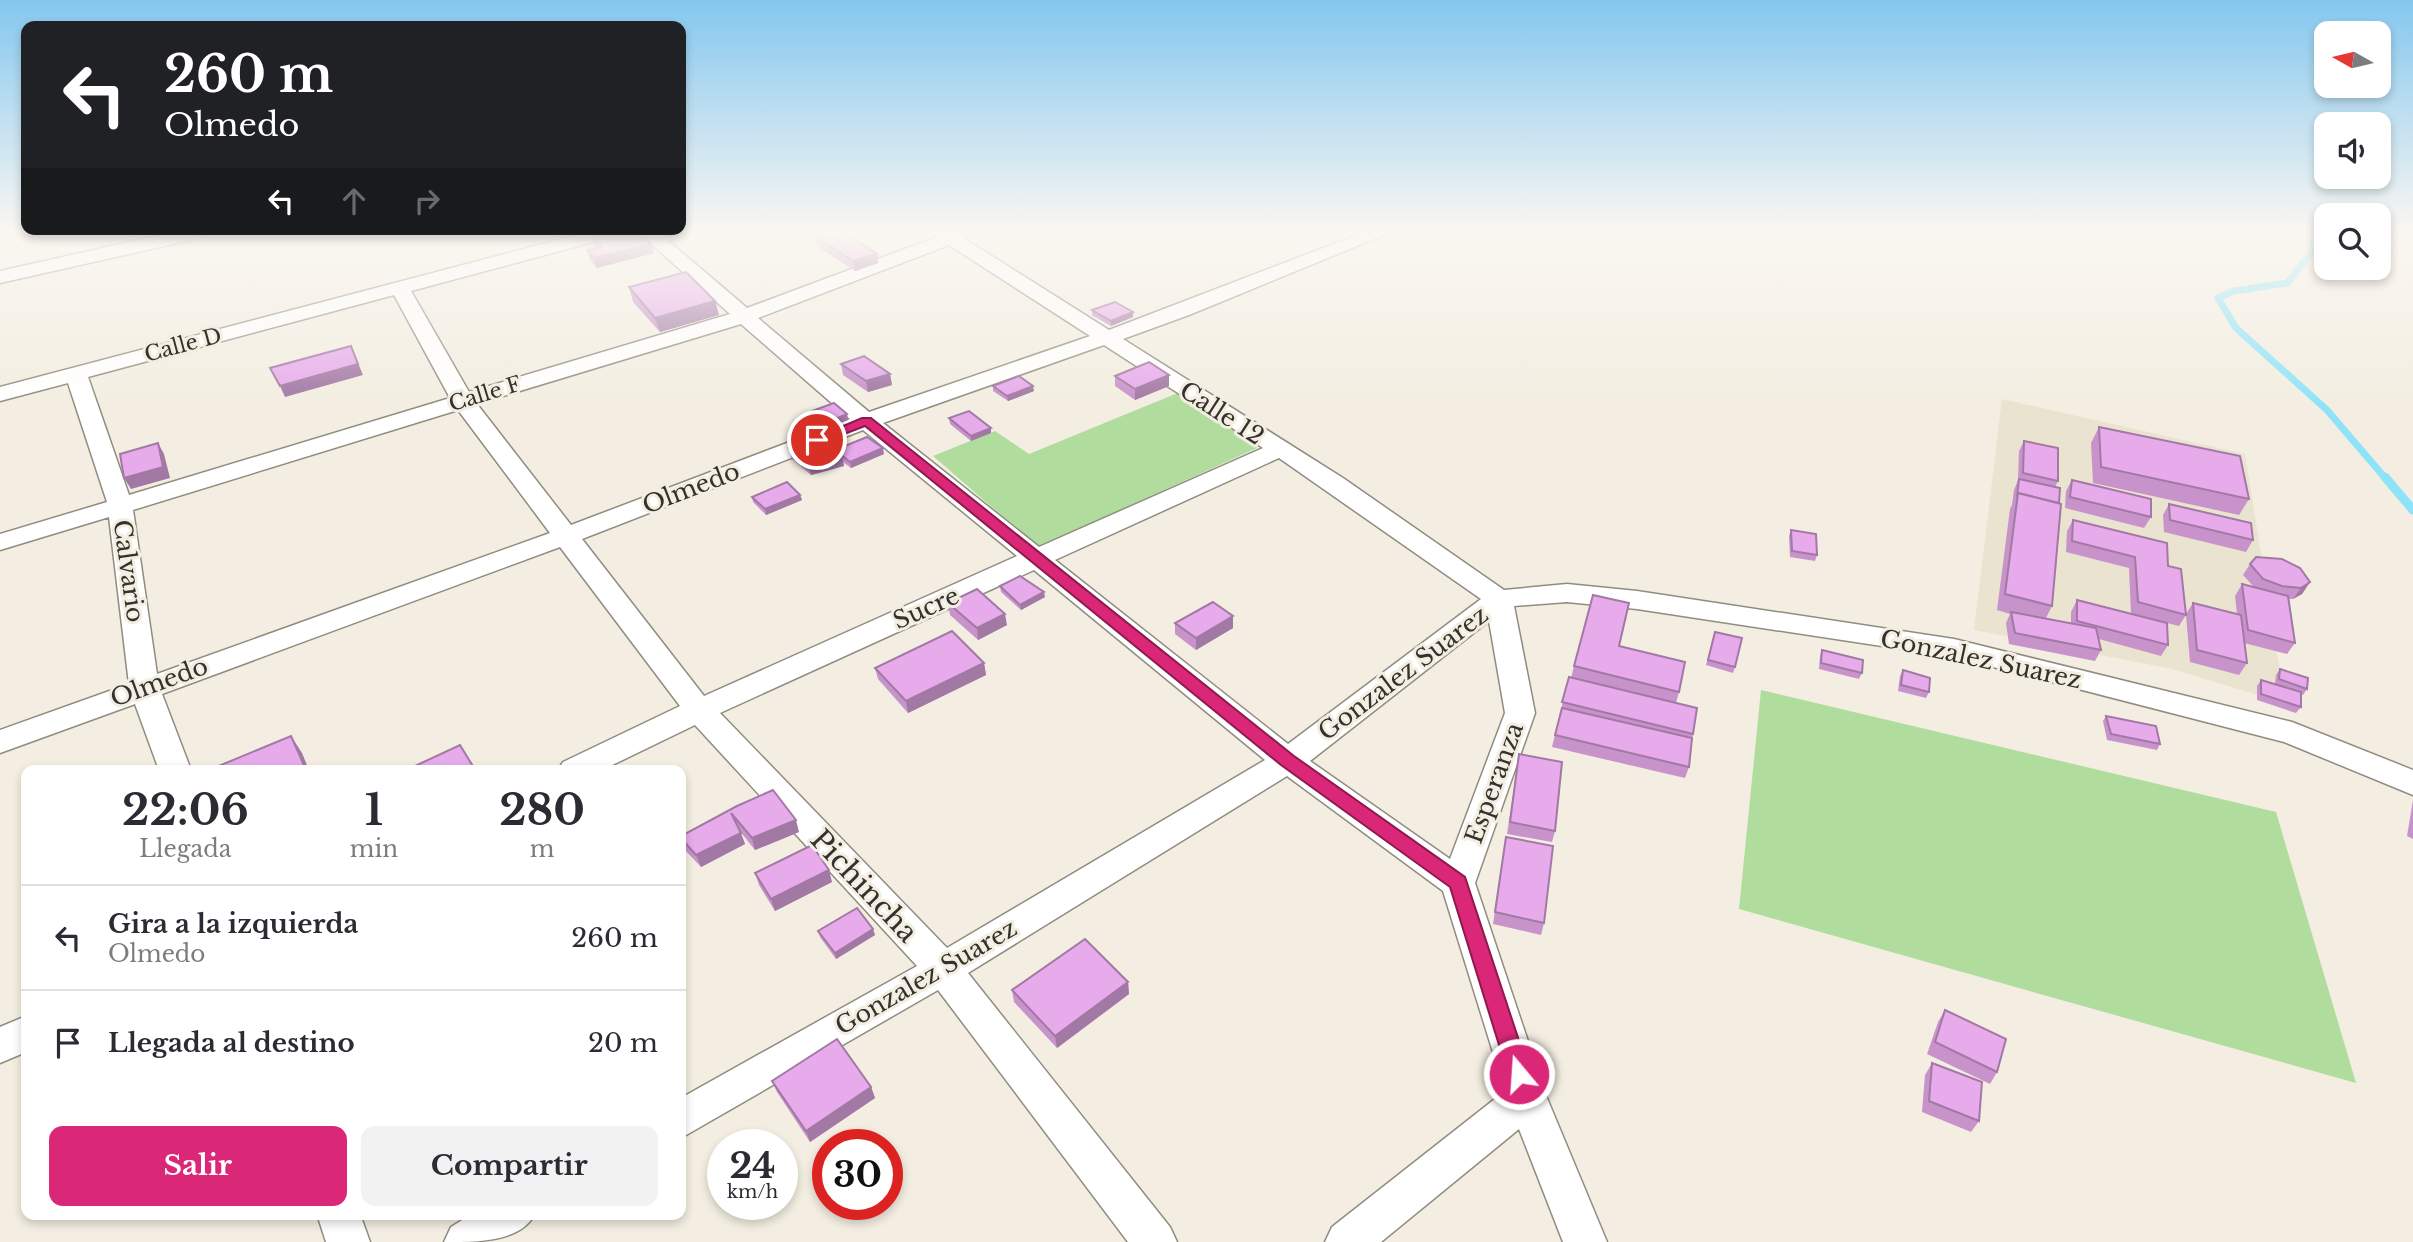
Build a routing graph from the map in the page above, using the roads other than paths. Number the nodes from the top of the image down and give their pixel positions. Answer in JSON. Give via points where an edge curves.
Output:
{"nodes":[{"id":1,"x":393,"y":290,"type":"edge"},
{"id":2,"x":401,"y":290,"type":"edge"},
{"id":3,"x":714,"y":290,"type":"edge"},
{"id":4,"x":810,"y":290,"type":"edge"},
{"id":5,"x":1033,"y":290,"type":"edge"},
{"id":6,"x":1238,"y":290,"type":"edge"},
{"id":7,"x":744,"y":316,"type":"junction"},
{"id":8,"x":1102,"y":337,"type":"junction"},
{"id":9,"x":76,"y":373,"type":"junction"},
{"id":10,"x":0,"y":394,"type":"edge"},
{"id":11,"x":463,"y":401,"type":"junction"},
{"id":12,"x":866,"y":421,"type":"junction"},
{"id":13,"x":1279,"y":450,"type":"junction"},
{"id":14,"x":120,"y":504,"type":"junction"},
{"id":15,"x":568,"y":535,"type":"junction"},
{"id":16,"x":0,"y":542,"type":"edge"},
{"id":17,"x":1039,"y":557,"type":"junction"},
{"id":18,"x":1499,"y":599,"type":"junction"},
{"id":19,"x":144,"y":687,"type":"junction"},
{"id":20,"x":699,"y":710,"type":"junction"},
{"id":21,"x":0,"y":742,"type":"edge"},
{"id":22,"x":1288,"y":761,"type":"junction"},
{"id":23,"x":173,"y":765,"type":"edge"},
{"id":24,"x":584,"y":765,"type":"edge"},
{"id":25,"x":2413,"y":783,"type":"edge"},
{"id":26,"x":1458,"y":883,"type":"junction"},
{"id":27,"x":943,"y":969,"type":"junction"},
{"id":28,"x":21,"y":1036,"type":"edge"},
{"id":29,"x":0,"y":1046,"type":"edge"},
{"id":30,"x":1527,"y":1098,"type":"junction"},
{"id":31,"x":686,"y":1116,"type":"edge"},
{"id":32,"x":340,"y":1220,"type":"edge"},
{"id":33,"x":503,"y":1220,"type":"edge"},
{"id":34,"x":348,"y":1242,"type":"edge"},
{"id":35,"x":466,"y":1242,"type":"edge"},
{"id":36,"x":1155,"y":1242,"type":"edge"},
{"id":37,"x":1347,"y":1242,"type":"edge"},
{"id":38,"x":1585,"y":1242,"type":"edge"}],
"edges":[{"from":1,"to":9,"type":"street","name":"Calle D"},
{"from":2,"to":11,"type":"street","name":"Pichincha"},
{"from":3,"to":7,"type":"street"},
{"from":4,"to":7,"type":"street","name":"Calle F"},
{"from":5,"to":8,"type":"street","name":"Calle 12"},
{"from":6,"to":8,"type":"street","name":"Olmedo"},
{"from":7,"to":11,"type":"street","name":"Calle F"},
{"from":7,"to":12,"type":"street"},
{"from":8,"to":12,"type":"street","name":"Olmedo"},
{"from":8,"to":13,"type":"street","name":"Calle 12"},
{"from":9,"to":10,"type":"street","name":"Calle D"},
{"from":9,"to":14,"type":"street","name":"Calvario"},
{"from":11,"to":14,"type":"street","name":"Calle F"},
{"from":11,"to":15,"type":"street","name":"Pichincha"},
{"from":12,"to":15,"type":"street","name":"Olmedo"},
{"from":12,"to":17,"type":"street"},
{"from":13,"to":17,"type":"street","name":"Sucre"},
{"from":13,"to":18,"type":"street","name":"Calle 12","via":[[1334,483]]},
{"from":14,"to":16,"type":"street","name":"Calle F"},
{"from":14,"to":19,"type":"street","name":"Calvario"},
{"from":15,"to":19,"type":"street","name":"Olmedo"},
{"from":15,"to":20,"type":"street","name":"Pichincha"},
{"from":17,"to":20,"type":"street","name":"Sucre"},
{"from":17,"to":22,"type":"street"},
{"from":18,"to":22,"type":"street","name":"Gonzalez Suarez"},
{"from":18,"to":25,"type":"street","name":"Gonzalez Suarez","via":[[1567,593],[1637,600],[1954,648],[2292,733]]},
{"from":18,"to":26,"type":"street","name":"Esperanza","via":[[1520,713]]},
{"from":19,"to":21,"type":"street","name":"Olmedo"},
{"from":19,"to":23,"type":"street","name":"Calvario"},
{"from":20,"to":24,"type":"street","name":"Sucre"},
{"from":20,"to":27,"type":"street","name":"Pichincha"},
{"from":22,"to":26,"type":"street"},
{"from":22,"to":27,"type":"street","name":"Gonzalez Suarez"},
{"from":26,"to":30,"type":"street"},
{"from":27,"to":31,"type":"street","name":"Gonzalez Suarez"},
{"from":27,"to":36,"type":"street","name":"Pichincha"},
{"from":28,"to":29,"type":"street"},
{"from":30,"to":37,"type":"street"},
{"from":30,"to":38,"type":"street"},
{"from":32,"to":34,"type":"street"},
{"from":33,"to":35,"type":"street"}]}
